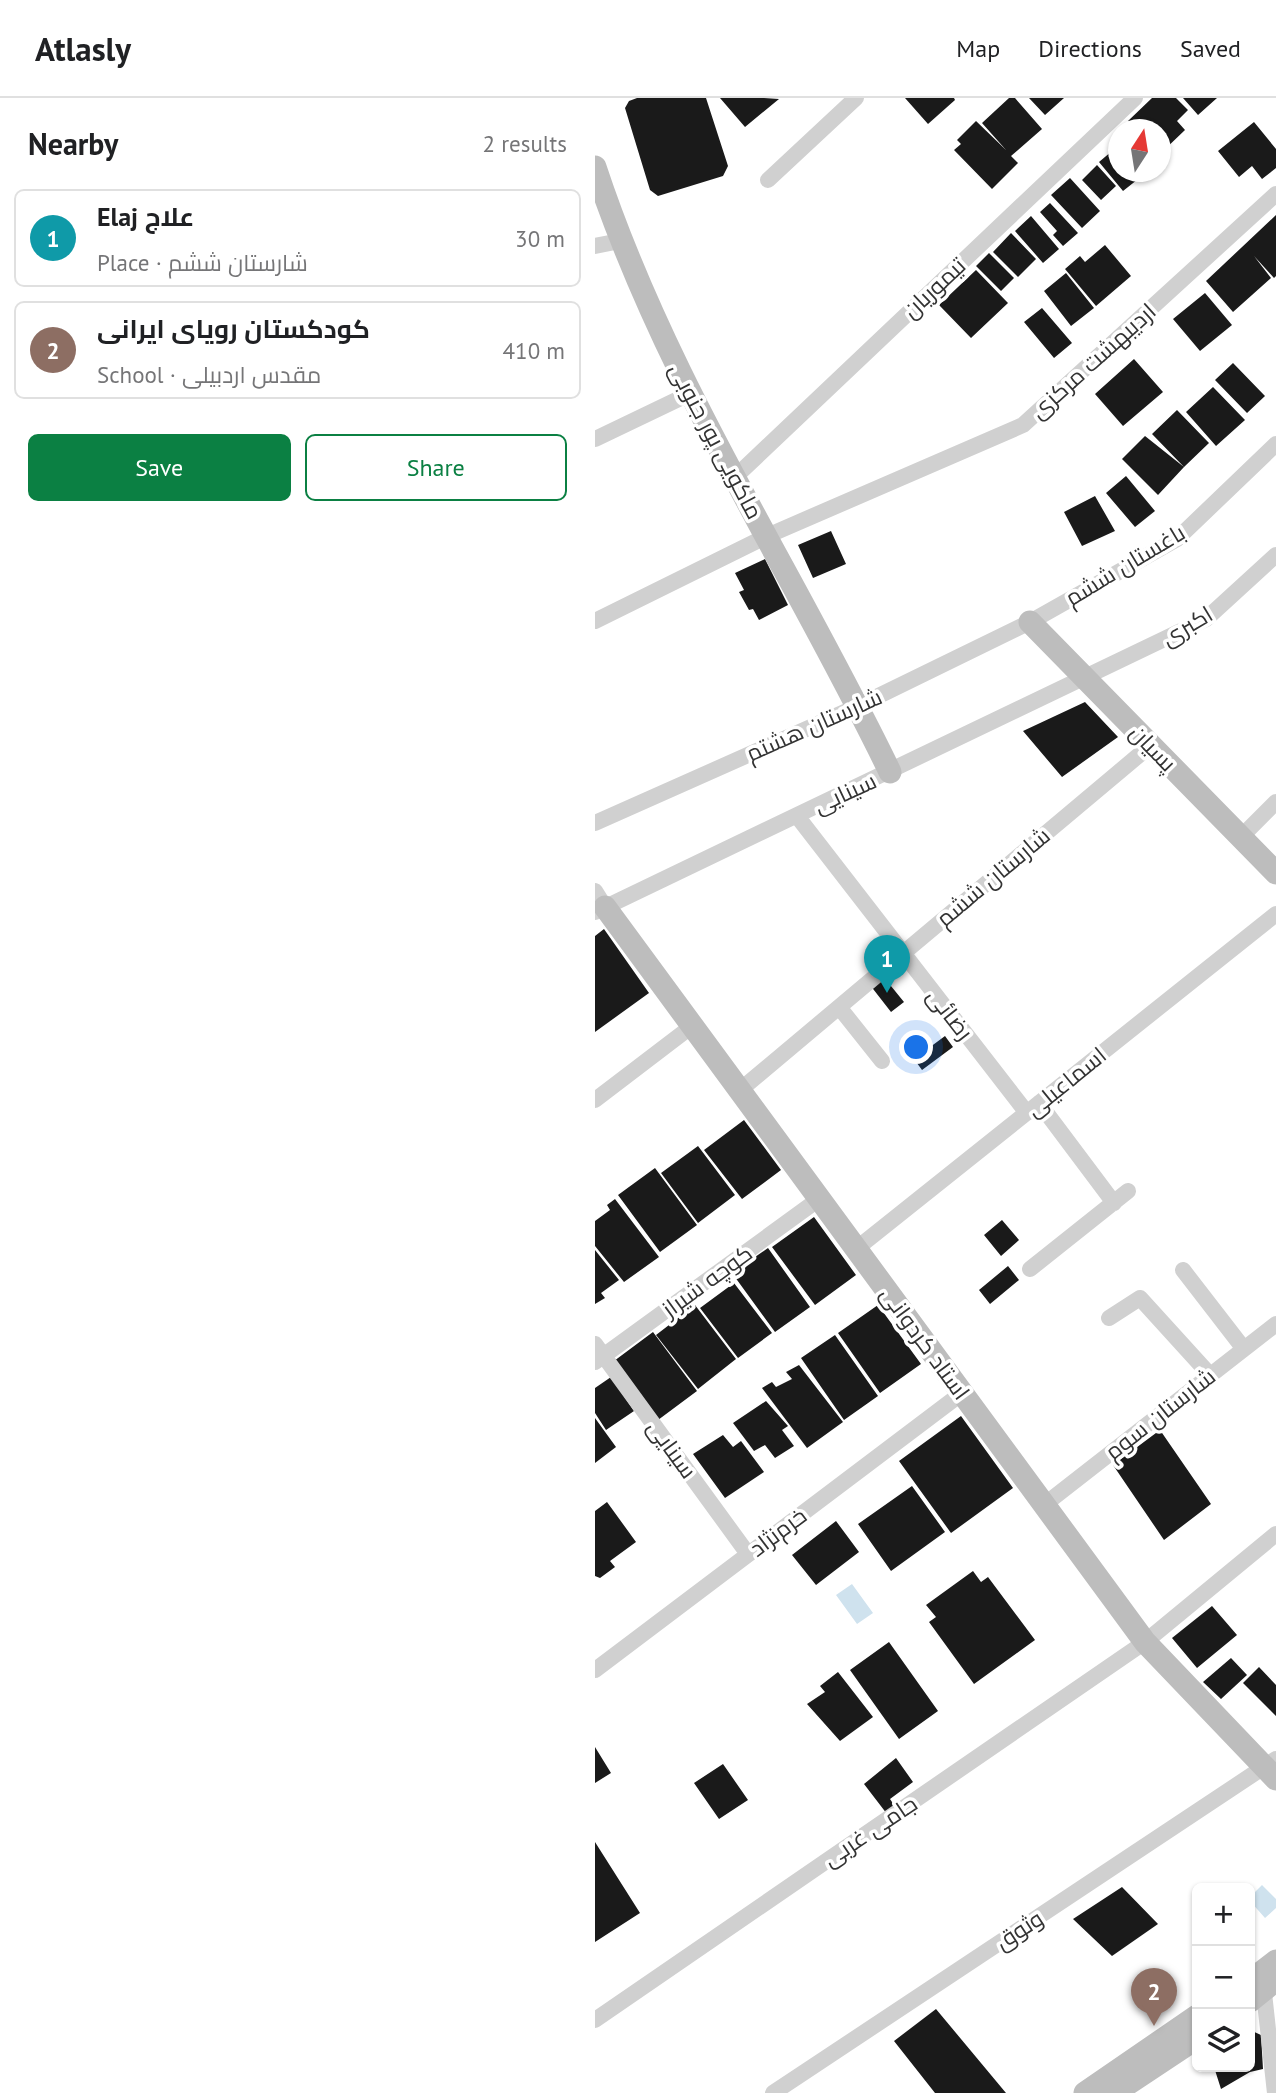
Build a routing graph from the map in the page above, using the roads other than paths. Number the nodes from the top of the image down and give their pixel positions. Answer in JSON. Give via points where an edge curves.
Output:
{"nodes":[{"id":1,"x":856,"y":98,"type":"edge"},
{"id":2,"x":1135,"y":98,"type":"edge"},
{"id":3,"x":595,"y":167,"type":"edge"},
{"id":4,"x":768,"y":180,"type":"dead end"},
{"id":5,"x":1276,"y":194,"type":"edge"},
{"id":6,"x":620,"y":241,"type":"junction"},
{"id":7,"x":595,"y":246,"type":"edge"},
{"id":8,"x":688,"y":394,"type":"junction"},
{"id":9,"x":595,"y":439,"type":"edge"},
{"id":10,"x":1276,"y":444,"type":"edge"},
{"id":11,"x":733,"y":479,"type":"junction"},
{"id":12,"x":767,"y":536,"type":"junction"},
{"id":13,"x":1276,"y":555,"type":"edge"},
{"id":14,"x":595,"y":621,"type":"edge"},
{"id":15,"x":1030,"y":622,"type":"junction"},
{"id":16,"x":1086,"y":679,"type":"junction"},
{"id":17,"x":858,"y":706,"type":"junction"},
{"id":18,"x":1151,"y":746,"type":"junction"},
{"id":19,"x":890,"y":772,"type":"junction"},
{"id":20,"x":1276,"y":802,"type":"edge"},
{"id":21,"x":797,"y":816,"type":"junction"},
{"id":22,"x":595,"y":823,"type":"edge"},
{"id":23,"x":1241,"y":837,"type":"junction"},
{"id":24,"x":1276,"y":873,"type":"edge"},
{"id":25,"x":598,"y":903,"type":"edge"},
{"id":26,"x":1276,"y":914,"type":"edge"},
{"id":27,"x":903,"y":953,"type":"junction"},
{"id":28,"x":839,"y":1007,"type":"junction"},
{"id":29,"x":692,"y":1026,"type":"junction"},
{"id":30,"x":882,"y":1061,"type":"dead end"},
{"id":31,"x":739,"y":1091,"type":"junction"},
{"id":32,"x":595,"y":1100,"type":"edge"},
{"id":33,"x":1033,"y":1108,"type":"junction"},
{"id":34,"x":1128,"y":1191,"type":"dead end"},
{"id":35,"x":819,"y":1199,"type":"junction"},
{"id":36,"x":1114,"y":1203,"type":"junction"},
{"id":37,"x":856,"y":1250,"type":"junction"},
{"id":38,"x":1030,"y":1269,"type":"dead end"},
{"id":39,"x":1183,"y":1270,"type":"dead end"},
{"id":40,"x":1109,"y":1318,"type":"dead end"},
{"id":41,"x":1276,"y":1324,"type":"edge"},
{"id":42,"x":1244,"y":1349,"type":"junction"},
{"id":43,"x":598,"y":1354,"type":"edge"},
{"id":44,"x":1210,"y":1375,"type":"junction"},
{"id":45,"x":962,"y":1393,"type":"junction"},
{"id":46,"x":1044,"y":1505,"type":"junction"},
{"id":47,"x":1276,"y":1534,"type":"edge"},
{"id":48,"x":748,"y":1554,"type":"junction"},
{"id":49,"x":1145,"y":1642,"type":"junction"},
{"id":50,"x":595,"y":1670,"type":"edge"},
{"id":51,"x":1272,"y":1768,"type":"edge"},
{"id":52,"x":1263,"y":1981,"type":"edge"},
{"id":53,"x":1192,"y":2019,"type":"edge"},
{"id":54,"x":595,"y":2020,"type":"edge"},
{"id":55,"x":1192,"y":2041,"type":"edge"},
{"id":56,"x":773,"y":2093,"type":"edge"},
{"id":57,"x":1085,"y":2093,"type":"edge"},
{"id":58,"x":1114,"y":2093,"type":"edge"},
{"id":59,"x":1275,"y":2093,"type":"edge"}],
"edges":[{"from":1,"to":4,"type":"street"},
{"from":2,"to":11,"type":"street","name":"تیموریان"},
{"from":3,"to":6,"type":"street","name":"ماکویی‌ پور جنوبی"},
{"from":5,"to":12,"type":"street","name":"اردیبهشت مرکزی","via":[[1023,425]]},
{"from":6,"to":7,"type":"street"},
{"from":6,"to":8,"type":"street","name":"ماکویی‌ پور جنوبی"},
{"from":8,"to":9,"type":"street"},
{"from":8,"to":11,"type":"street","name":"ماکویی‌ پور جنوبی"},
{"from":10,"to":15,"type":"street","name":"باغستان ششم","via":[[1177,539]]},
{"from":11,"to":12,"type":"street","name":"ماکویی‌ پور جنوبی"},
{"from":12,"to":14,"type":"street","name":"اردیبهشت مرکزی"},
{"from":12,"to":17,"type":"street","name":"ماکویی‌ پور جنوبی"},
{"from":13,"to":16,"type":"street","name":"اکبری","via":[[1206,619]]},
{"from":15,"to":16,"type":"street","name":"پسیان"},
{"from":15,"to":17,"type":"street","name":"شارستان هشتم"},
{"from":16,"to":18,"type":"street","name":"پسیان"},
{"from":16,"to":19,"type":"street","name":"سینایی"},
{"from":17,"to":19,"type":"street","name":"ماکویی‌ پور جنوبی"},
{"from":17,"to":22,"type":"street","name":"شارستان هشتم"},
{"from":18,"to":23,"type":"street","name":"پسیان"},
{"from":18,"to":27,"type":"street","name":"شارستان ششم"},
{"from":19,"to":21,"type":"street","name":"سینایی"},
{"from":20,"to":23,"type":"street"},
{"from":21,"to":25,"type":"street","name":"سینایی"},
{"from":21,"to":27,"type":"street","name":"رضائی"},
{"from":23,"to":24,"type":"street","name":"پسیان"},
{"from":25,"to":29,"type":"street","name":"استاد کردوانی"},
{"from":26,"to":33,"type":"street","name":"اسماعیلی"},
{"from":27,"to":28,"type":"street","name":"شارستان ششم"},
{"from":27,"to":33,"type":"street","name":"رضائی"},
{"from":28,"to":30,"type":"street"},
{"from":28,"to":31,"type":"street","name":"شارستان ششم"},
{"from":29,"to":31,"type":"street","name":"استاد کردوانی"},
{"from":29,"to":32,"type":"street"},
{"from":31,"to":35,"type":"street","name":"استاد کردوانی"},
{"from":33,"to":36,"type":"street","name":"رضائی"},
{"from":33,"to":37,"type":"street","name":"اسماعیلی"},
{"from":34,"to":36,"type":"street"},
{"from":35,"to":37,"type":"street","name":"استاد کردوانی"},
{"from":35,"to":43,"type":"street","name":"کوچه شیراز"},
{"from":36,"to":38,"type":"street"},
{"from":37,"to":45,"type":"street","name":"استاد کردوانی"},
{"from":39,"to":42,"type":"street"},
{"from":40,"to":44,"type":"street","via":[[1140,1298]]},
{"from":41,"to":42,"type":"street","name":"شارستان سوم"},
{"from":42,"to":44,"type":"street","name":"شارستان سوم"},
{"from":43,"to":48,"type":"street","name":"سینایی"},
{"from":44,"to":46,"type":"street","name":"شارستان سوم"},
{"from":45,"to":46,"type":"street","name":"استاد کردوانی"},
{"from":45,"to":48,"type":"street","name":"خرم‌نژاد"},
{"from":46,"to":49,"type":"street","name":"استاد کردوانی"},
{"from":47,"to":49,"type":"street","name":"جامی غربی"},
{"from":48,"to":50,"type":"street","name":"خرم‌نژاد"},
{"from":49,"to":51,"type":"street","name":"استاد کردوانی"},
{"from":49,"to":54,"type":"street","name":"جامی غربی"},
{"from":51,"to":56,"type":"street","name":"وثوق"},
{"from":52,"to":59,"type":"street"},
{"from":53,"to":57,"type":"street"},
{"from":55,"to":58,"type":"street"}]}
